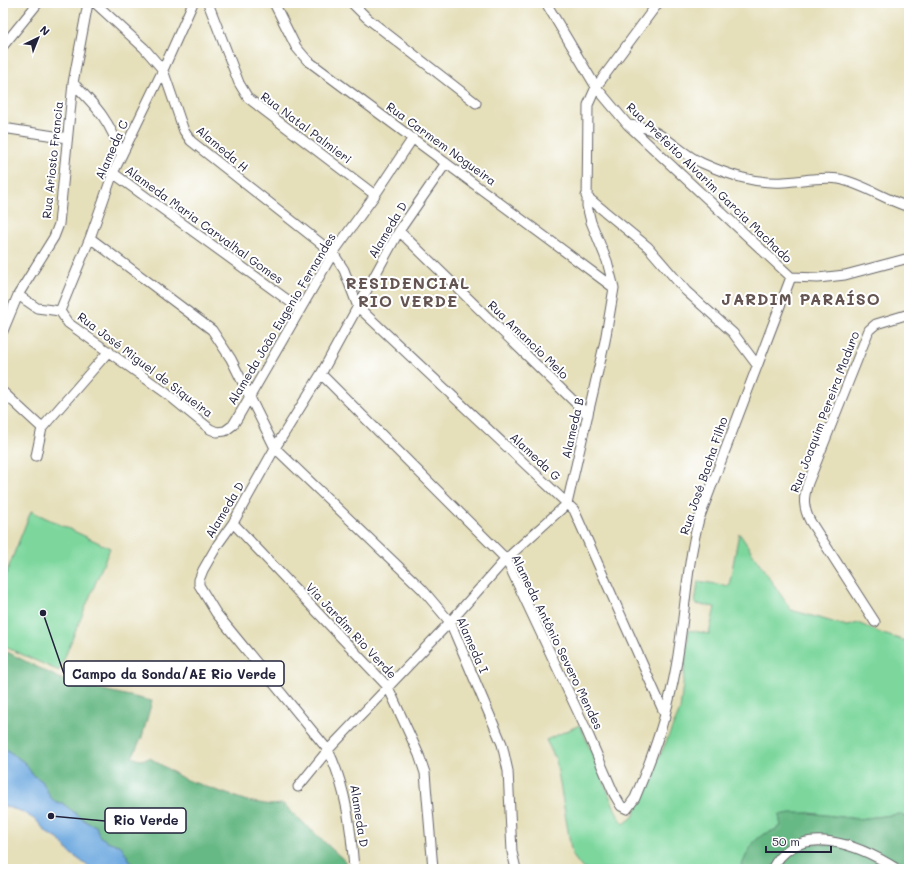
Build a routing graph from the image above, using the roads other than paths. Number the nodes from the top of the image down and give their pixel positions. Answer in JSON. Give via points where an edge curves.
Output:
{"nodes":[{"id":1,"x":38,"y":3,"type":"edge"},
{"id":2,"x":88,"y":3,"type":"edge"},
{"id":3,"x":95,"y":3,"type":"edge"},
{"id":4,"x":193,"y":3,"type":"edge"},
{"id":5,"x":208,"y":3,"type":"edge"},
{"id":6,"x":274,"y":3,"type":"edge"},
{"id":7,"x":352,"y":3,"type":"edge"},
{"id":8,"x":546,"y":3,"type":"edge"},
{"id":9,"x":658,"y":3,"type":"edge"},
{"id":10,"x":3,"y":46,"type":"edge"},
{"id":11,"x":163,"y":70,"type":"junction"},
{"id":12,"x":73,"y":83,"type":"junction"},
{"id":13,"x":596,"y":87,"type":"junction"},
{"id":14,"x":476,"y":103,"type":"dead end"},
{"id":15,"x":628,"y":125,"type":"junction"},
{"id":16,"x":3,"y":128,"type":"edge"},
{"id":17,"x":66,"y":138,"type":"junction"},
{"id":18,"x":413,"y":138,"type":"junction"},
{"id":19,"x":121,"y":155,"type":"junction"},
{"id":20,"x":446,"y":163,"type":"junction"},
{"id":21,"x":113,"y":173,"type":"junction"},
{"id":22,"x":375,"y":195,"type":"junction"},
{"id":23,"x":586,"y":196,"type":"junction"},
{"id":24,"x":909,"y":207,"type":"edge"},
{"id":25,"x":398,"y":231,"type":"junction"},
{"id":26,"x":90,"y":238,"type":"junction"},
{"id":27,"x":333,"y":253,"type":"junction"},
{"id":28,"x":909,"y":258,"type":"edge"},
{"id":29,"x":791,"y":278,"type":"junction"},
{"id":30,"x":614,"y":288,"type":"junction"},
{"id":31,"x":18,"y":295,"type":"junction"},
{"id":32,"x":358,"y":307,"type":"junction"},
{"id":33,"x":300,"y":309,"type":"junction"},
{"id":34,"x":60,"y":311,"type":"junction"},
{"id":35,"x":909,"y":314,"type":"edge"},
{"id":36,"x":3,"y":331,"type":"edge"},
{"id":37,"x":109,"y":351,"type":"junction"},
{"id":38,"x":757,"y":365,"type":"junction"},
{"id":39,"x":321,"y":374,"type":"junction"},
{"id":40,"x":3,"y":392,"type":"edge"},
{"id":41,"x":249,"y":397,"type":"junction"},
{"id":42,"x":588,"y":415,"type":"junction"},
{"id":43,"x":238,"y":417,"type":"joint"},
{"id":44,"x":42,"y":428,"type":"junction"},
{"id":45,"x":274,"y":448,"type":"junction"},
{"id":46,"x":36,"y":456,"type":"dead end"},
{"id":47,"x":567,"y":504,"type":"junction"},
{"id":48,"x":233,"y":523,"type":"junction"},
{"id":49,"x":506,"y":559,"type":"junction"},
{"id":50,"x":450,"y":622,"type":"junction"},
{"id":51,"x":875,"y":622,"type":"dead end"},
{"id":52,"x":388,"y":687,"type":"junction"},
{"id":53,"x":666,"y":717,"type":"junction"},
{"id":54,"x":328,"y":750,"type":"junction"},
{"id":55,"x":642,"y":783,"type":"joint"},
{"id":56,"x":298,"y":787,"type":"dead end"},
{"id":57,"x":354,"y":869,"type":"edge"},
{"id":58,"x":433,"y":869,"type":"edge"},
{"id":59,"x":516,"y":869,"type":"edge"},
{"id":60,"x":772,"y":869,"type":"edge"},
{"id":61,"x":897,"y":869,"type":"edge"}],
"edges":[{"from":1,"to":10,"type":"street"},
{"from":2,"to":12,"type":"street","name":"Rua Ariosto Francia"},
{"from":3,"to":11,"type":"street","name":"Alameda H","via":[[144,48]]},
{"from":4,"to":11,"type":"street","name":"Alameda C"},
{"from":5,"to":22,"type":"street","name":"Rua Natal Palmieri","via":[[239,83],[248,98]]},
{"from":6,"to":18,"type":"street","name":"Rua Carmem Nogueira","via":[[300,54]]},
{"from":7,"to":14,"type":"street","via":[[367,18]]},
{"from":8,"to":13,"type":"street","name":"Rua Prefeito Alvarim Garcia Machado"},
{"from":9,"to":13,"type":"street"},
{"from":11,"to":19,"type":"street","name":"Alameda C"},
{"from":11,"to":27,"type":"street","name":"Alameda H","via":[[184,131],[191,141]]},
{"from":12,"to":17,"type":"street","name":"Rua Ariosto Francia"},
{"from":12,"to":19,"type":"street","name":"Alameda Maria Carvalhal Gomes","via":[[108,122]]},
{"from":13,"to":15,"type":"street","name":"Rua Prefeito Alvarim Garcia Machado"},
{"from":13,"to":23,"type":"street","via":[[588,108]]},
{"from":15,"to":24,"type":"street","via":[[641,126],[665,136],[697,161],[731,175],[768,183],[838,179]]},
{"from":15,"to":29,"type":"street","name":"Rua Prefeito Alvarim Garcia Machado"},
{"from":16,"to":17,"type":"street"},
{"from":17,"to":31,"type":"street","name":"Rua Ariosto Francia","via":[[58,229]]},
{"from":18,"to":20,"type":"street","name":"Rua Carmem Nogueira"},
{"from":18,"to":22,"type":"street","name":"Alameda João Eugenio Fernandes"},
{"from":19,"to":21,"type":"street","name":"Alameda C"},
{"from":20,"to":25,"type":"street","name":"Alameda D"},
{"from":20,"to":30,"type":"street","name":"Rua Carmem Nogueira"},
{"from":21,"to":26,"type":"street","name":"Alameda C"},
{"from":21,"to":33,"type":"street","name":"Alameda Maria Carvalhal Gomes"},
{"from":22,"to":27,"type":"street","name":"Alameda João Eugenio Fernandes"},
{"from":23,"to":30,"type":"street","via":[[587,211],[607,261]]},
{"from":23,"to":38,"type":"street","via":[[648,247],[686,291],[737,336]]},
{"from":25,"to":32,"type":"street","name":"Alameda D"},
{"from":25,"to":42,"type":"street","name":"Rua Amancio Melo"},
{"from":26,"to":34,"type":"street","name":"Alameda C"},
{"from":26,"to":41,"type":"street","via":[[212,330],[231,358]]},
{"from":27,"to":32,"type":"street","name":"Alameda G","via":[[344,270]]},
{"from":27,"to":33,"type":"street","name":"Alameda João Eugenio Fernandes"},
{"from":28,"to":29,"type":"street","name":"Rua Prefeito Alvarim Garcia Machado","via":[[845,275]]},
{"from":29,"to":38,"type":"street","name":"Rua José Bacha Filho"},
{"from":30,"to":42,"type":"street","name":"Alameda B"},
{"from":31,"to":34,"type":"street","via":[[36,308]]},
{"from":31,"to":36,"type":"street","name":"Rua Ariosto Francia"},
{"from":32,"to":39,"type":"street","name":"Alameda D"},
{"from":32,"to":47,"type":"street","name":"Alameda G"},
{"from":33,"to":41,"type":"street","name":"Alameda João Eugenio Fernandes"},
{"from":34,"to":37,"type":"street","name":"Rua José Miguel de Siqueira","via":[[68,323]]},
{"from":35,"to":51,"type":"street","name":"Rua Joaquim Pereira Maduro","via":[[876,324],[869,330],[808,483],[804,500],[805,511],[810,521]]},
{"from":37,"to":43,"type":"street","name":"Rua José Miguel de Siqueira","via":[[210,429],[217,432],[225,431]]},
{"from":37,"to":44,"type":"street"},
{"from":38,"to":53,"type":"street","name":"Rua José Bacha Filho","via":[[696,532],[676,668]]},
{"from":39,"to":45,"type":"street","name":"Alameda D"},
{"from":39,"to":49,"type":"street","name":"Alameda Antônio Severo Mendes"},
{"from":40,"to":44,"type":"street"},
{"from":41,"to":43,"type":"street","name":"Alameda João Eugenio Fernandes"},
{"from":41,"to":45,"type":"street"},
{"from":42,"to":47,"type":"street","name":"Alameda B"},
{"from":44,"to":46,"type":"street"},
{"from":45,"to":48,"type":"street","name":"Alameda D"},
{"from":45,"to":50,"type":"street","name":"Alameda I","via":[[422,590]]},
{"from":47,"to":49,"type":"street"},
{"from":47,"to":53,"type":"street","name":"Alameda G","via":[[578,516]]},
{"from":48,"to":52,"type":"street","name":"Via Jardim Rio Verde"},
{"from":48,"to":54,"type":"street","name":"Alameda D","via":[[218,544],[200,578],[202,591],[216,613]]},
{"from":49,"to":50,"type":"street"},
{"from":49,"to":55,"type":"street","name":"Alameda Antônio Severo Mendes","via":[[614,794],[623,808],[633,804]]},
{"from":50,"to":52,"type":"street"},
{"from":50,"to":59,"type":"street","name":"Alameda I","via":[[502,744],[508,771],[512,852]]},
{"from":52,"to":54,"type":"street"},
{"from":52,"to":58,"type":"street","name":"Via Jardim Rio Verde","via":[[425,773]]},
{"from":53,"to":55,"type":"street","name":"Rua José Bacha Filho"},
{"from":54,"to":56,"type":"street"},
{"from":54,"to":57,"type":"street","name":"Alameda D","via":[[338,771],[345,798]]},
{"from":60,"to":61,"type":"street","via":[[787,849],[793,845],[814,841],[849,845],[866,851]]}]}
